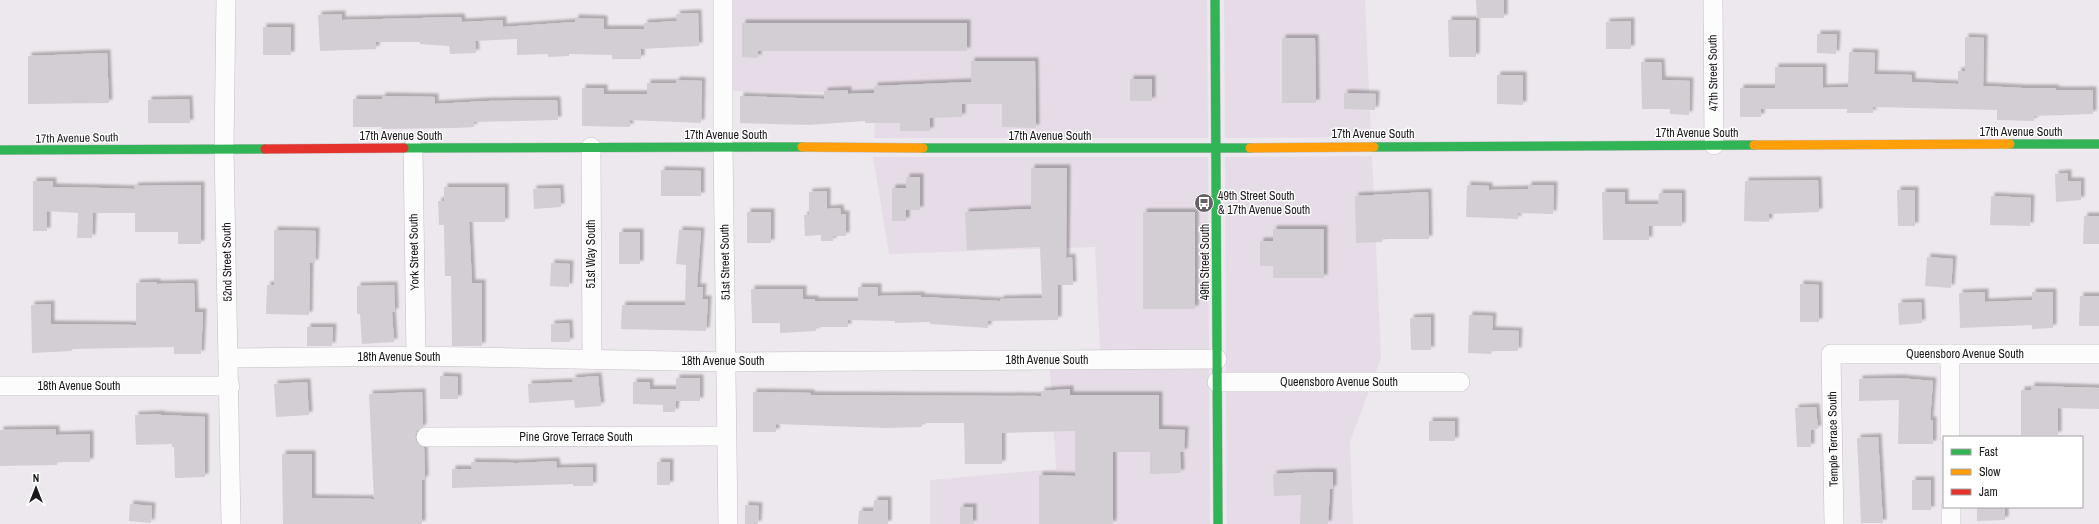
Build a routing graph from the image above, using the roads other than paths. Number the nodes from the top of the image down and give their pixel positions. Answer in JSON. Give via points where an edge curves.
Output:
{"nodes":[{"id":1,"x":226,"y":0,"type":"edge"},
{"id":2,"x":723,"y":0,"type":"edge"},
{"id":3,"x":1215,"y":0,"type":"edge"},
{"id":4,"x":1713,"y":0,"type":"edge"},
{"id":5,"x":2099,"y":144,"type":"edge"},
{"id":6,"x":723,"y":146,"type":"junction"},
{"id":7,"x":1714,"y":146,"type":"junction"},
{"id":8,"x":591,"y":147,"type":"junction"},
{"id":9,"x":224,"y":148,"type":"junction"},
{"id":10,"x":413,"y":148,"type":"junction"},
{"id":11,"x":1216,"y":148,"type":"junction"},
{"id":12,"x":0,"y":150,"type":"edge"},
{"id":13,"x":1832,"y":354,"type":"joint"},
{"id":14,"x":1950,"y":354,"type":"junction"},
{"id":15,"x":2099,"y":354,"type":"edge"},
{"id":16,"x":416,"y":356,"type":"junction"},
{"id":17,"x":229,"y":358,"type":"junction"},
{"id":18,"x":592,"y":360,"type":"junction"},
{"id":19,"x":1217,"y":360,"type":"junction"},
{"id":20,"x":726,"y":362,"type":"junction"},
{"id":21,"x":1217,"y":382,"type":"junction"},
{"id":22,"x":1460,"y":382,"type":"dead end"},
{"id":23,"x":0,"y":386,"type":"edge"},
{"id":24,"x":230,"y":386,"type":"junction"},
{"id":25,"x":726,"y":436,"type":"junction"},
{"id":26,"x":1950,"y":436,"type":"edge"},
{"id":27,"x":426,"y":437,"type":"dead end"},
{"id":28,"x":1951,"y":508,"type":"edge"},
{"id":29,"x":231,"y":524,"type":"edge"},
{"id":30,"x":728,"y":524,"type":"edge"},
{"id":31,"x":1218,"y":524,"type":"edge"},
{"id":32,"x":1834,"y":524,"type":"edge"},
{"id":33,"x":1951,"y":524,"type":"edge"}],
"edges":[{"from":1,"to":9,"type":"street","name":"52nd Street South"},
{"from":2,"to":6,"type":"street","name":"51st Street South"},
{"from":3,"to":11,"type":"street","name":"49th Street South"},
{"from":4,"to":7,"type":"street","name":"47th Street South"},
{"from":5,"to":7,"type":"street","name":"17th Avenue South"},
{"from":6,"to":8,"type":"street","name":"17th Avenue South"},
{"from":6,"to":11,"type":"street","name":"17th Avenue South"},
{"from":6,"to":20,"type":"street","name":"51st Street South"},
{"from":7,"to":11,"type":"street","name":"17th Avenue South"},
{"from":8,"to":10,"type":"street","name":"17th Avenue South"},
{"from":8,"to":18,"type":"street","name":"51st Way South"},
{"from":9,"to":10,"type":"street","name":"17th Avenue South"},
{"from":9,"to":12,"type":"street","name":"17th Avenue South"},
{"from":9,"to":17,"type":"street","name":"52nd Street South"},
{"from":10,"to":16,"type":"street","name":"York Street South"},
{"from":11,"to":19,"type":"street","name":"49th Street South"},
{"from":13,"to":14,"type":"street","name":"Queensboro Avenue South"},
{"from":13,"to":32,"type":"street","name":"Temple Terrace South"},
{"from":14,"to":15,"type":"street","name":"Queensboro Avenue South"},
{"from":14,"to":26,"type":"street"},
{"from":16,"to":17,"type":"street","name":"18th Avenue South"},
{"from":16,"to":18,"type":"street","name":"18th Avenue South"},
{"from":17,"to":24,"type":"street","name":"52nd Street South"},
{"from":18,"to":20,"type":"street","name":"18th Avenue South"},
{"from":19,"to":20,"type":"street","name":"18th Avenue South"},
{"from":19,"to":21,"type":"street","name":"49th Street South"},
{"from":20,"to":25,"type":"street","name":"51st Street South"},
{"from":21,"to":22,"type":"street","name":"Queensboro Avenue South"},
{"from":21,"to":31,"type":"street","name":"49th Street South"},
{"from":23,"to":24,"type":"street","name":"18th Avenue South"},
{"from":24,"to":29,"type":"street","name":"52nd Street South"},
{"from":25,"to":27,"type":"street","name":"Pine Grove Terrace South"},
{"from":25,"to":30,"type":"street","name":"51st Street South"},
{"from":28,"to":33,"type":"street"}]}
